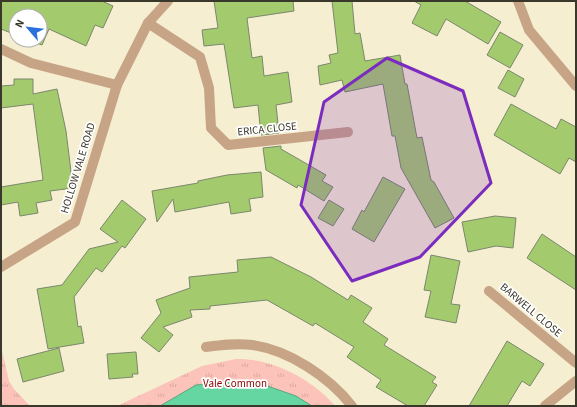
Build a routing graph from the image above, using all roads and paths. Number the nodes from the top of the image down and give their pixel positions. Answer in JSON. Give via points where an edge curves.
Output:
{"nodes":[{"id":1,"x":168,"y":1,"type":"edge"},
{"id":2,"x":518,"y":1,"type":"edge"},
{"id":3,"x":148,"y":23,"type":"junction"},
{"id":4,"x":1,"y":49,"type":"edge"},
{"id":5,"x":117,"y":85,"type":"junction"},
{"id":6,"x":576,"y":86,"type":"edge"},
{"id":7,"x":348,"y":132,"type":"dead end"},
{"id":8,"x":1,"y":267,"type":"edge"},
{"id":9,"x":489,"y":291,"type":"dead end"},
{"id":10,"x":206,"y":347,"type":"dead end"},
{"id":11,"x":576,"y":363,"type":"edge"},
{"id":12,"x":576,"y":381,"type":"edge"},
{"id":13,"x":352,"y":406,"type":"edge"},
{"id":14,"x":545,"y":406,"type":"edge"}],
"edges":[{"from":1,"to":3,"type":"street","name":"HOLLOW VALE ROAD"},
{"from":2,"to":6,"type":"street","via":[[529,30]]},
{"from":3,"to":5,"type":"street","name":"HOLLOW VALE ROAD"},
{"from":3,"to":7,"type":"street","name":"ERICA CLOSE","via":[[200,57],[209,88],[211,128],[228,145]]},
{"from":4,"to":5,"type":"street","via":[[31,63]]},
{"from":5,"to":8,"type":"street","name":"HOLLOW VALE ROAD","via":[[75,222]]},
{"from":9,"to":11,"type":"street","name":"BARWELL CLOSE"},
{"from":10,"to":13,"type":"street","via":[[237,344],[266,348],[294,360],[334,386]]},
{"from":12,"to":14,"type":"street"}]}
